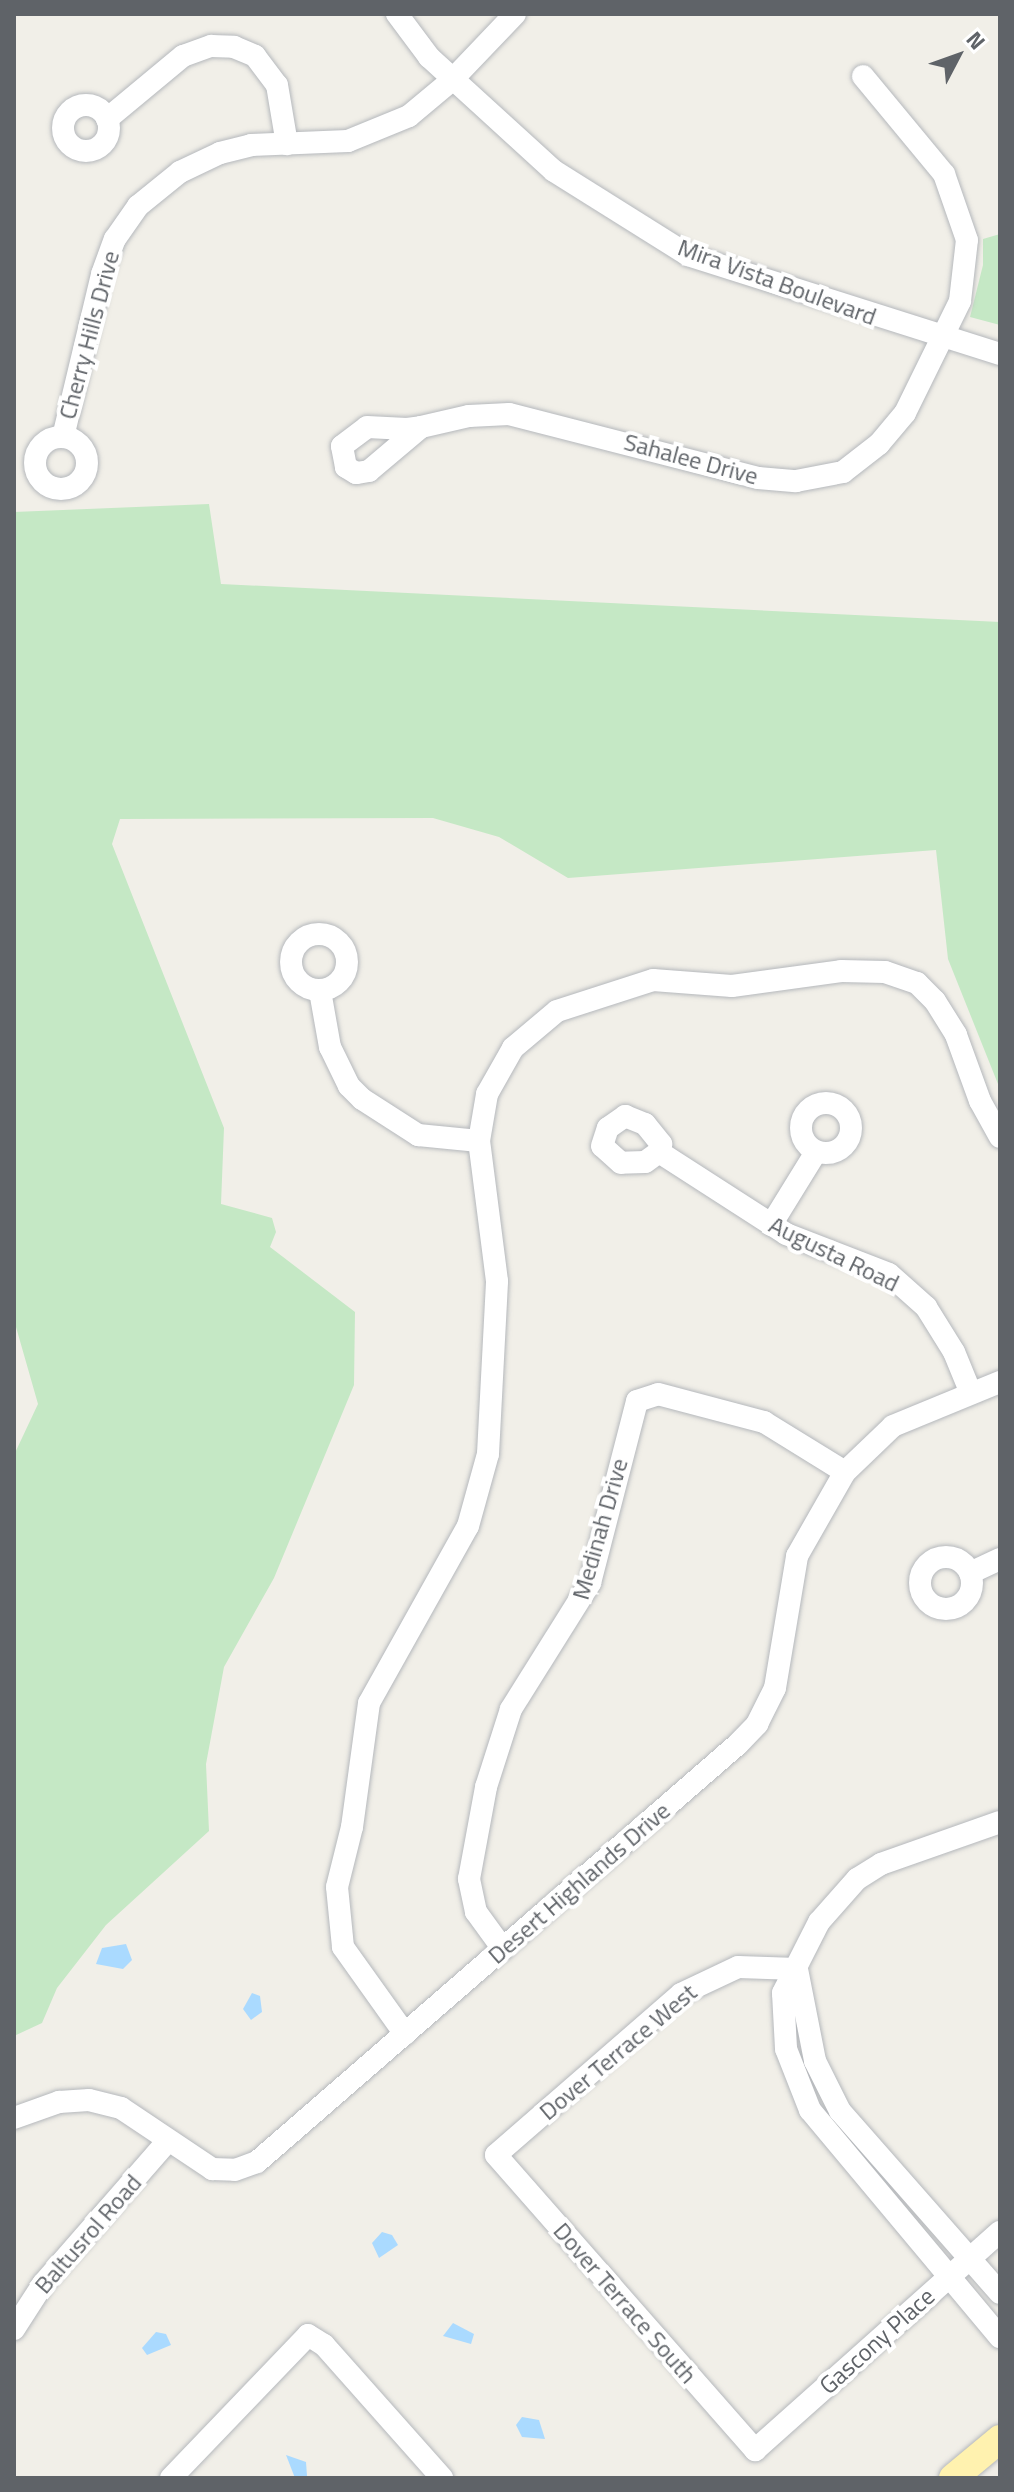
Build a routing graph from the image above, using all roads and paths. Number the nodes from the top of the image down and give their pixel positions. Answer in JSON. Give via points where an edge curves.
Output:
{"nodes":[{"id":1,"x":397,"y":14,"type":"edge"},
{"id":2,"x":515,"y":14,"type":"edge"},
{"id":3,"x":863,"y":76,"type":"dead end"},
{"id":4,"x":452,"y":80,"type":"junction"},
{"id":5,"x":107,"y":119,"type":"dead end"},
{"id":6,"x":287,"y":144,"type":"junction"},
{"id":7,"x":941,"y":339,"type":"junction"},
{"id":8,"x":1000,"y":354,"type":"edge"},
{"id":9,"x":421,"y":427,"type":"dead end"},
{"id":10,"x":63,"y":437,"type":"dead end"},
{"id":11,"x":320,"y":991,"type":"dead end"},
{"id":12,"x":1000,"y":1137,"type":"edge"},
{"id":13,"x":479,"y":1141,"type":"junction"},
{"id":14,"x":659,"y":1152,"type":"dead end"},
{"id":15,"x":816,"y":1152,"type":"dead end"},
{"id":16,"x":771,"y":1225,"type":"junction"},
{"id":17,"x":1000,"y":1382,"type":"edge"},
{"id":18,"x":970,"y":1391,"type":"junction"},
{"id":19,"x":845,"y":1472,"type":"junction"},
{"id":20,"x":1000,"y":1559,"type":"edge"},
{"id":21,"x":970,"y":1573,"type":"dead end"},
{"id":22,"x":1000,"y":1822,"type":"edge"},
{"id":23,"x":503,"y":1949,"type":"junction"},
{"id":24,"x":797,"y":1969,"type":"junction"},
{"id":25,"x":405,"y":2034,"type":"junction"},
{"id":26,"x":14,"y":2118,"type":"edge"},
{"id":27,"x":167,"y":2142,"type":"junction"},
{"id":28,"x":496,"y":2155,"type":"joint"},
{"id":29,"x":1000,"y":2232,"type":"edge"},
{"id":30,"x":970,"y":2259,"type":"junction"},
{"id":31,"x":951,"y":2276,"type":"junction"},
{"id":32,"x":1000,"y":2293,"type":"edge"},
{"id":33,"x":14,"y":2329,"type":"edge"},
{"id":34,"x":1000,"y":2337,"type":"edge"},
{"id":35,"x":1000,"y":2439,"type":"edge"},
{"id":36,"x":755,"y":2450,"type":"joint"},
{"id":37,"x":171,"y":2478,"type":"edge"},
{"id":38,"x":442,"y":2478,"type":"edge"},
{"id":39,"x":953,"y":2478,"type":"edge"}],
"edges":[{"from":1,"to":4,"type":"street","name":"Mira Vista Boulevard"},
{"from":2,"to":4,"type":"street","name":"Cherry Hills Drive"},
{"from":3,"to":7,"type":"street","name":"Sahalee Drive","via":[[923,144],[959,208],[967,240],[966,278]]},
{"from":4,"to":6,"type":"street","name":"Cherry Hills Drive","via":[[409,116],[372,135]]},
{"from":4,"to":7,"type":"street","name":"Mira Vista Boulevard","via":[[554,171],[688,255]]},
{"from":5,"to":6,"type":"street","via":[[183,56],[211,46],[234,47],[255,56],[277,85]]},
{"from":6,"to":10,"type":"street","name":"Cherry Hills Drive","via":[[220,153],[180,172],[138,206],[115,239],[102,274]]},
{"from":7,"to":8,"type":"street","name":"Mira Vista Boulevard"},
{"from":7,"to":9,"type":"street","name":"Sahalee Drive","via":[[905,413],[879,444],[843,472],[820,479],[758,478],[509,414]]},
{"from":11,"to":13,"type":"street","via":[[337,1064],[362,1099],[418,1135]]},
{"from":12,"to":13,"type":"street","via":[[980,1101],[956,1035],[935,1001],[917,983],[885,972],[841,971],[732,986],[653,980],[557,1011],[527,1033],[501,1067],[481,1115]]},
{"from":13,"to":25,"type":"street","via":[[497,1281],[488,1454],[468,1526],[449,1567],[369,1703],[352,1827],[337,1887],[343,1947]]},
{"from":14,"to":16,"type":"street","name":"Augusta Road"},
{"from":15,"to":16,"type":"street"},
{"from":16,"to":18,"type":"street","name":"Augusta Road","via":[[889,1274],[909,1290],[942,1331]]},
{"from":17,"to":18,"type":"street","name":"Desert Highlands Drive"},
{"from":18,"to":19,"type":"street","name":"Desert Highlands Drive","via":[[893,1426]]},
{"from":19,"to":23,"type":"street","name":"Desert Highlands Drive","via":[[797,1556],[775,1688],[757,1724]]},
{"from":19,"to":23,"type":"street","name":"Medinah Drive","via":[[764,1422],[658,1394],[637,1401],[590,1583],[511,1709],[486,1787],[469,1879],[476,1912]]},
{"from":20,"to":21,"type":"street"},
{"from":22,"to":24,"type":"street","via":[[881,1864],[857,1879],[819,1922]]},
{"from":23,"to":25,"type":"street","name":"Desert Highlands Drive"},
{"from":24,"to":28,"type":"street","name":"Dover Terrace West","via":[[738,1967],[681,1994]]},
{"from":24,"to":30,"type":"street","via":[[815,2061],[834,2100]]},
{"from":24,"to":31,"type":"street","via":[[783,1993],[786,2049],[810,2110]]},
{"from":25,"to":27,"type":"street","name":"Desert Highlands Drive","via":[[257,2162],[235,2170],[212,2169]]},
{"from":26,"to":27,"type":"street","name":"Desert Highlands Drive","via":[[59,2102],[89,2100],[121,2108]]},
{"from":27,"to":33,"type":"street","name":"Baltusrol Road","via":[[43,2284]]},
{"from":28,"to":36,"type":"street","name":"Dover Terrace South"},
{"from":29,"to":30,"type":"street","name":"Gascony Place"},
{"from":30,"to":31,"type":"street","name":"Gascony Place"},
{"from":30,"to":32,"type":"street"},
{"from":31,"to":34,"type":"street"},
{"from":31,"to":36,"type":"street","name":"Gascony Place"},
{"from":35,"to":39,"type":"main road"},
{"from":37,"to":38,"type":"street","via":[[250,2389],[308,2335],[324,2345]]}]}
